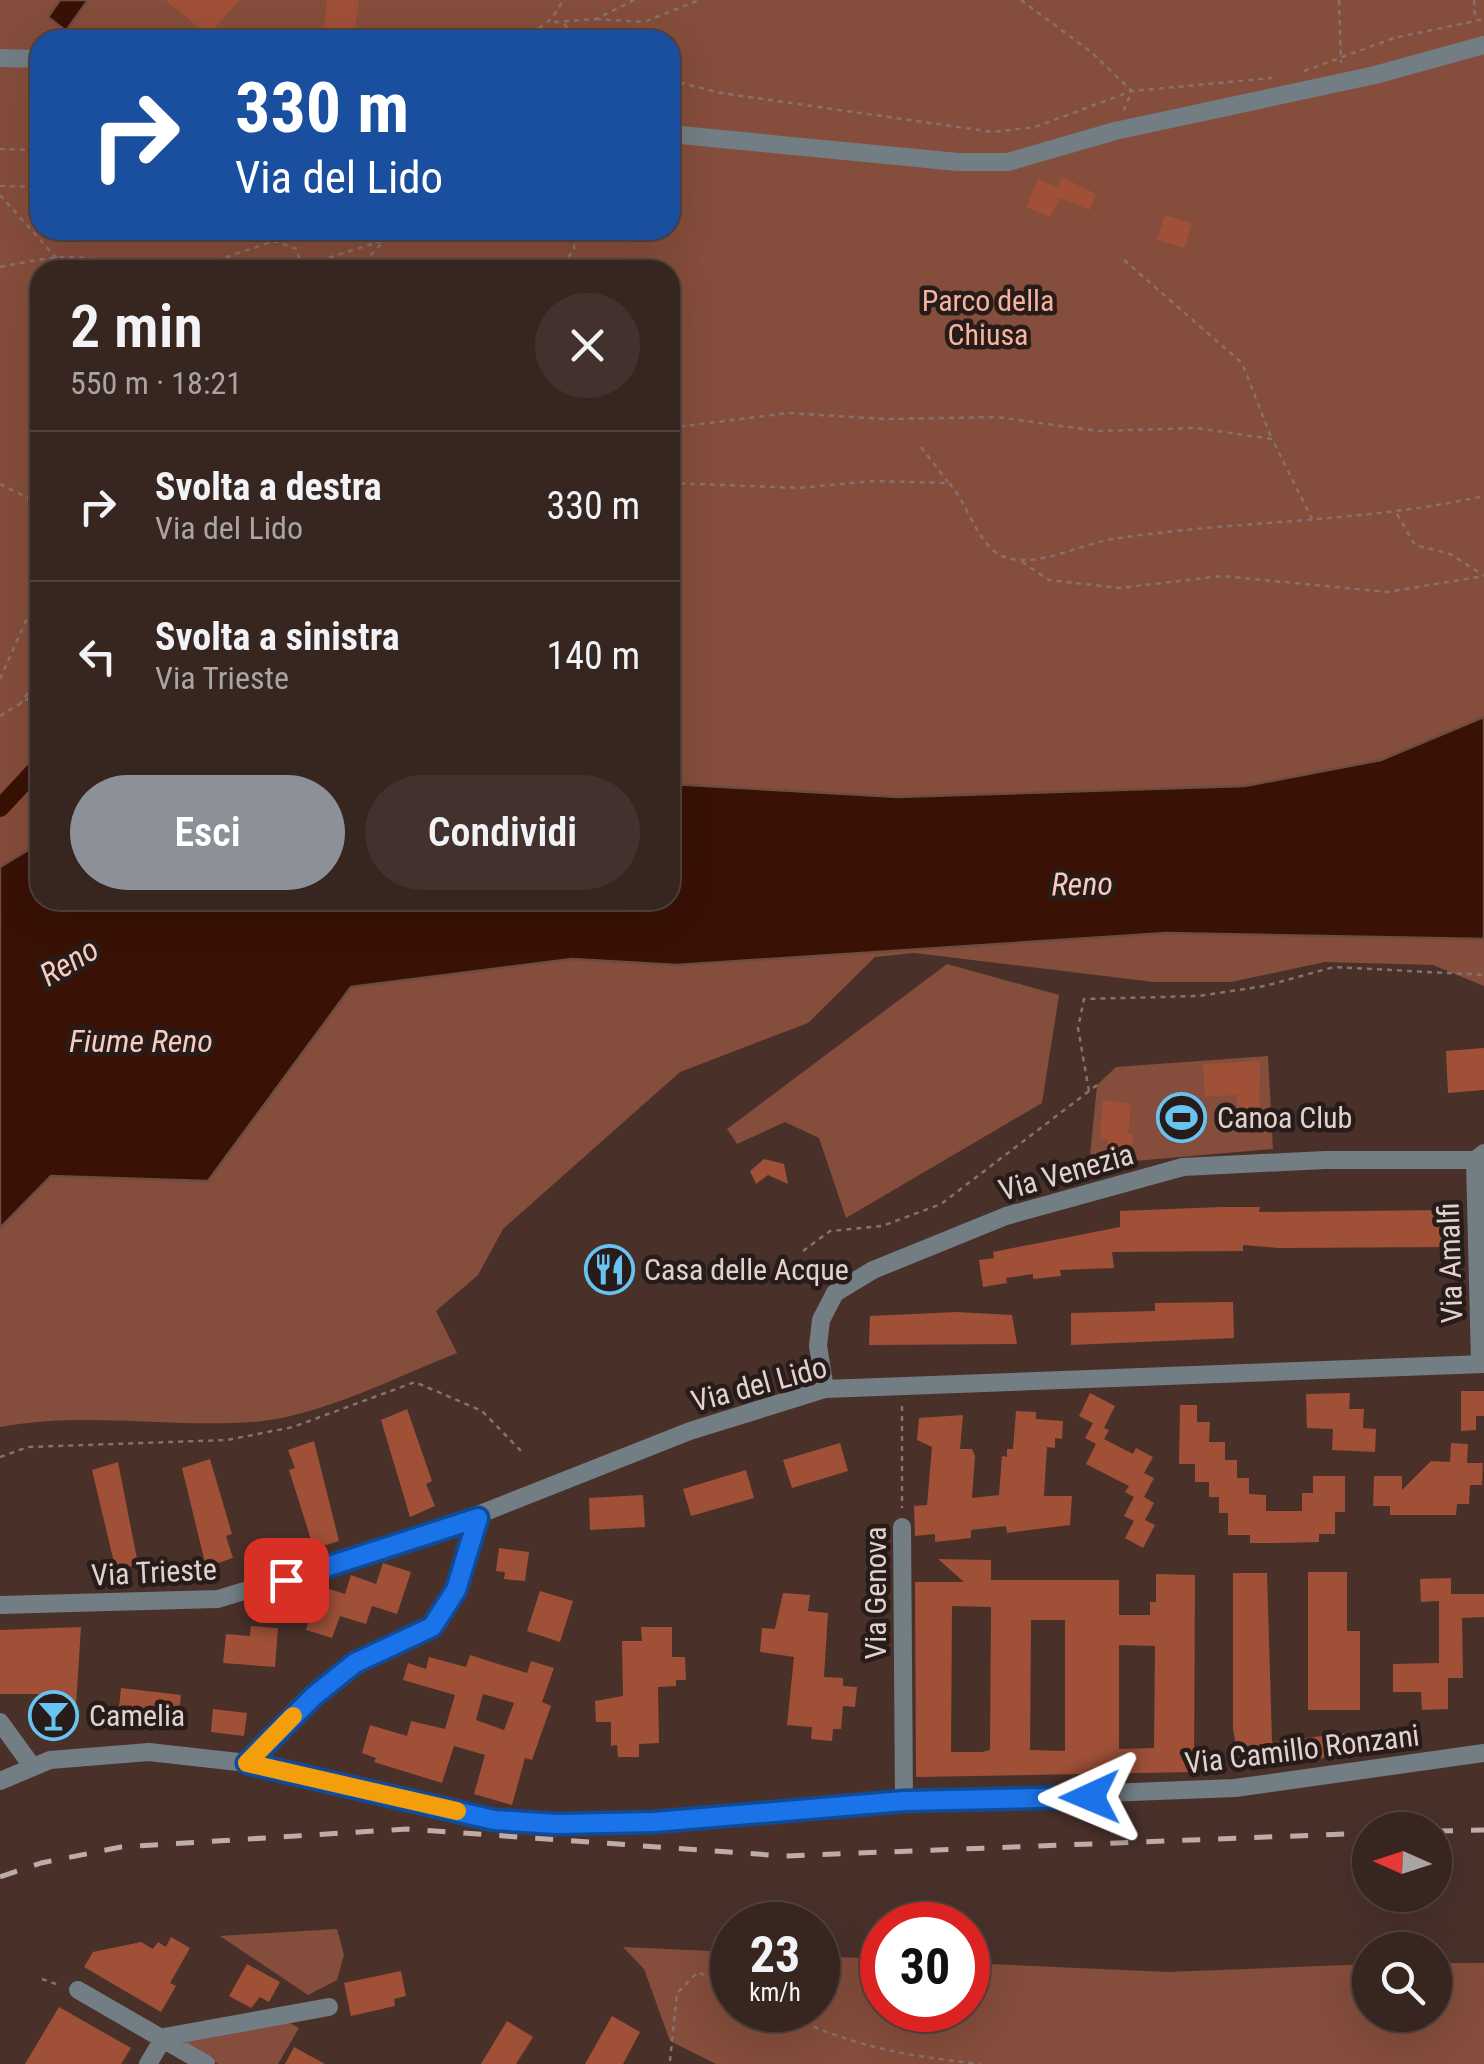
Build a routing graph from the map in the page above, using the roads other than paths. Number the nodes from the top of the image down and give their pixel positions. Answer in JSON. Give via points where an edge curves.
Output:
{"nodes":[{"id":1,"x":1484,"y":46,"type":"edge"},
{"id":2,"x":0,"y":58,"type":"edge"},
{"id":3,"x":30,"y":59,"type":"edge"},
{"id":4,"x":680,"y":135,"type":"edge"},
{"id":5,"x":1479,"y":1156,"type":"edge"},
{"id":6,"x":1482,"y":1364,"type":"edge"},
{"id":7,"x":825,"y":1389,"type":"junction"},
{"id":8,"x":478,"y":1518,"type":"junction"},
{"id":9,"x":902,"y":1527,"type":"road end"},
{"id":10,"x":0,"y":1606,"type":"edge"},
{"id":11,"x":0,"y":1722,"type":"edge"},
{"id":12,"x":1484,"y":1753,"type":"edge"},
{"id":13,"x":247,"y":1763,"type":"junction"},
{"id":14,"x":32,"y":1766,"type":"junction"},
{"id":15,"x":0,"y":1781,"type":"edge"},
{"id":16,"x":904,"y":1801,"type":"junction"},
{"id":17,"x":78,"y":1990,"type":"road end"},
{"id":18,"x":329,"y":2008,"type":"dead end"},
{"id":19,"x":164,"y":2037,"type":"junction"},
{"id":20,"x":148,"y":2064,"type":"edge"},
{"id":21,"x":206,"y":2064,"type":"edge"}],
"edges":[{"from":1,"to":4,"type":"street","via":[[1008,162]]},
{"from":2,"to":3,"type":"street"},
{"from":5,"to":6,"type":"street","name":"Via Amalfi"},
{"from":5,"to":7,"type":"street","name":"Via Venezia","via":[[1183,1167],[1006,1216],[873,1270],[835,1294],[820,1320]]},
{"from":6,"to":7,"type":"street","name":"Via del Lido"},
{"from":7,"to":8,"type":"street","name":"Via del Lido","via":[[690,1430]]},
{"from":8,"to":10,"type":"street","name":"Via Trieste","via":[[218,1600]]},
{"from":8,"to":13,"type":"street","via":[[456,1590],[432,1627],[355,1663]]},
{"from":9,"to":16,"type":"street","name":"Via Genova"},
{"from":11,"to":14,"type":"street"},
{"from":12,"to":16,"type":"street","name":"Via Camillo Ronzani","via":[[1247,1787]]},
{"from":13,"to":14,"type":"street","name":"Via Camillo Ronzani","via":[[148,1752]]},
{"from":13,"to":16,"type":"street","name":"Via Camillo Ronzani","via":[[510,1821],[654,1822]]},
{"from":14,"to":15,"type":"street","name":"Via Camillo Ronzani"},
{"from":17,"to":19,"type":"street"},
{"from":18,"to":19,"type":"street"},
{"from":19,"to":20,"type":"street"},
{"from":19,"to":21,"type":"street"}]}
